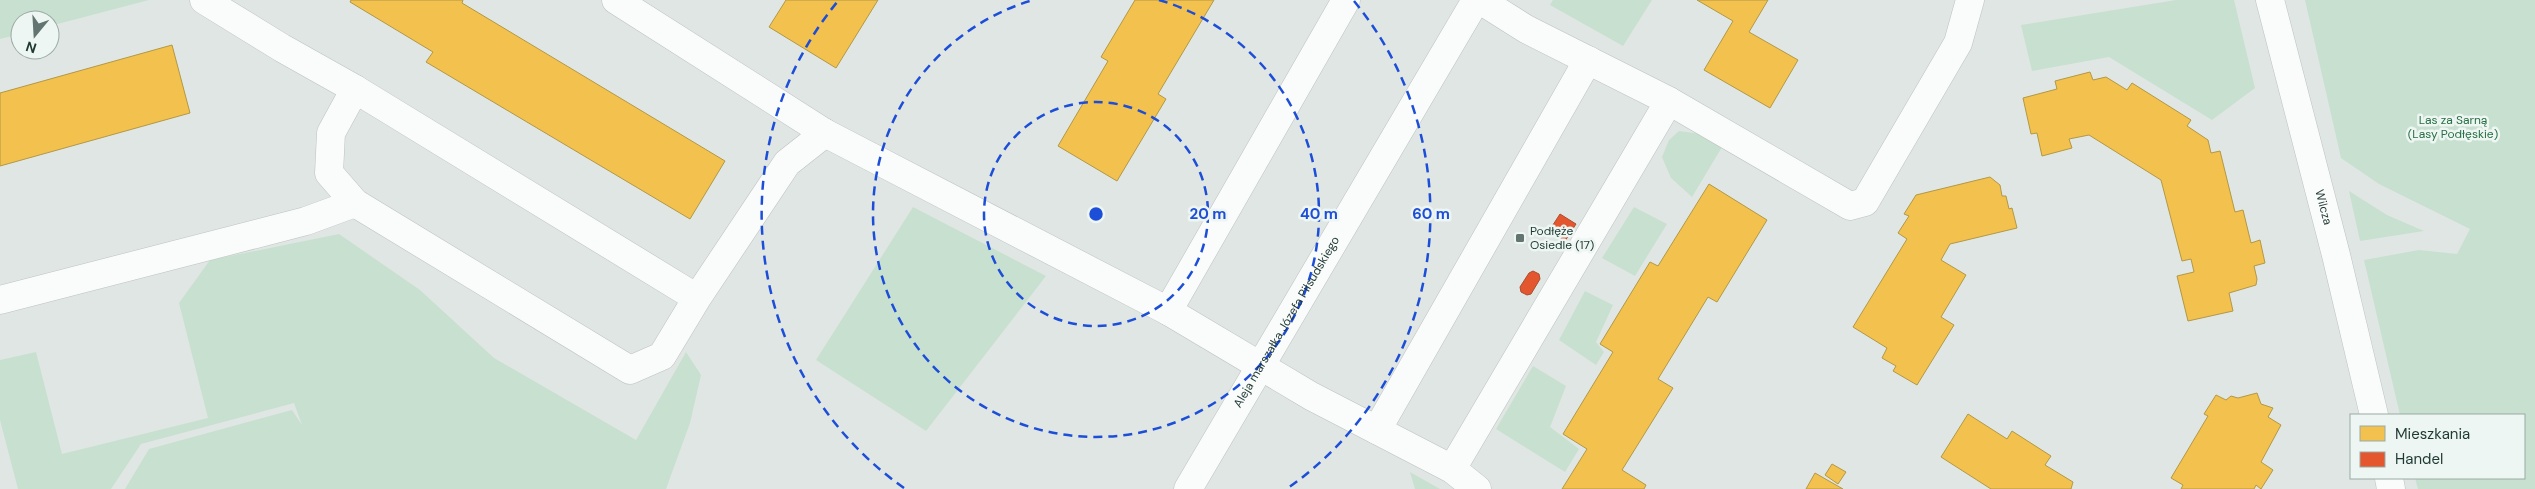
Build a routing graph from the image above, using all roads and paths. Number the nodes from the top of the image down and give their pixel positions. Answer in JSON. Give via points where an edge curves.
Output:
{"nodes":[{"id":1,"x":204,"y":0,"type":"edge"},
{"id":2,"x":616,"y":0,"type":"edge"},
{"id":3,"x":1346,"y":0,"type":"edge"},
{"id":4,"x":1478,"y":0,"type":"edge"},
{"id":5,"x":1970,"y":0,"type":"edge"},
{"id":6,"x":2270,"y":0,"type":"edge"},
{"id":7,"x":1588,"y":60,"type":"junction"},
{"id":8,"x":355,"y":89,"type":"junction"},
{"id":9,"x":1669,"y":101,"type":"junction"},
{"id":10,"x":825,"y":133,"type":"junction"},
{"id":11,"x":355,"y":203,"type":"junction"},
{"id":12,"x":697,"y":298,"type":"junction"},
{"id":13,"x":0,"y":300,"type":"edge"},
{"id":14,"x":1168,"y":311,"type":"junction"},
{"id":15,"x":1260,"y":366,"type":"junction"},
{"id":16,"x":2374,"y":414,"type":"edge"},
{"id":17,"x":1377,"y":430,"type":"junction"},
{"id":18,"x":1452,"y":469,"type":"junction"},
{"id":19,"x":1188,"y":489,"type":"edge"},
{"id":20,"x":1477,"y":489,"type":"edge"}],
"edges":[{"from":1,"to":8,"type":"street"},
{"from":2,"to":10,"type":"street"},
{"from":3,"to":14,"type":"street"},
{"from":4,"to":7,"type":"street"},
{"from":4,"to":15,"type":"street","name":"Aleja marszałka Józefa Piłsudskiego"},
{"from":5,"to":9,"type":"street","via":[[1958,43],[1865,202],[1850,206]]},
{"from":6,"to":16,"type":"street","name":"Wilcza"},
{"from":7,"to":9,"type":"street"},
{"from":7,"to":17,"type":"street"},
{"from":8,"to":11,"type":"street","via":[[331,134],[329,173]]},
{"from":8,"to":12,"type":"street"},
{"from":9,"to":18,"type":"street"},
{"from":10,"to":12,"type":"street","via":[[786,162]]},
{"from":10,"to":14,"type":"street"},
{"from":11,"to":12,"type":"street","via":[[630,370],[662,356]]},
{"from":11,"to":13,"type":"street","via":[[297,224]]},
{"from":14,"to":15,"type":"street"},
{"from":15,"to":17,"type":"street"},
{"from":15,"to":19,"type":"street","name":"Aleja marszałka Józefa Piłsudskiego"},
{"from":17,"to":18,"type":"street"},
{"from":18,"to":20,"type":"street"}]}
